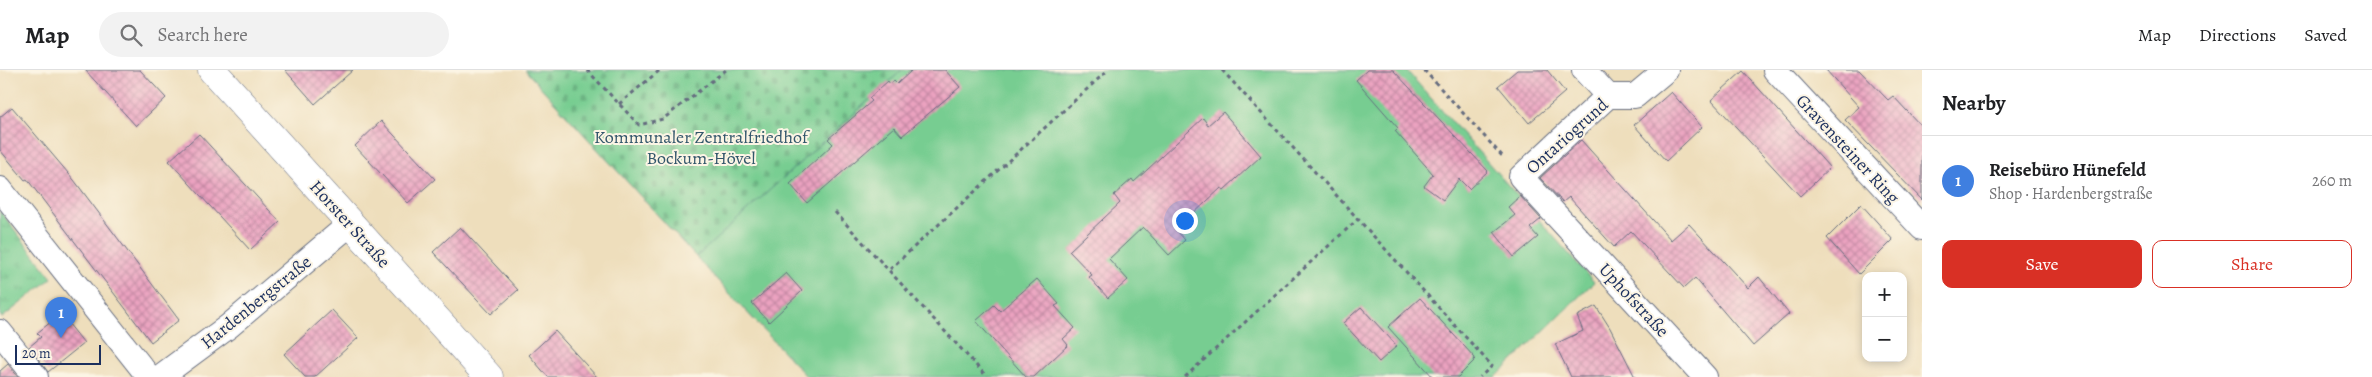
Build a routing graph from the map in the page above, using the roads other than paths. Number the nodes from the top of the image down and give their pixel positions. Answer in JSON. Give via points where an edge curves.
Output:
{"nodes":[{"id":1,"x":212,"y":70,"type":"edge"},
{"id":2,"x":1584,"y":70,"type":"edge"},
{"id":3,"x":1666,"y":70,"type":"edge"},
{"id":4,"x":1775,"y":70,"type":"edge"},
{"id":5,"x":1608,"y":96,"type":"junction"},
{"id":6,"x":0,"y":189,"type":"edge"},
{"id":7,"x":350,"y":224,"type":"junction"},
{"id":8,"x":1563,"y":224,"type":"joint"},
{"id":9,"x":1922,"y":228,"type":"edge"},
{"id":10,"x":0,"y":332,"type":"edge"},
{"id":11,"x":36,"y":377,"type":"edge"},
{"id":12,"x":149,"y":377,"type":"edge"},
{"id":13,"x":160,"y":377,"type":"edge"},
{"id":14,"x":489,"y":377,"type":"edge"},
{"id":15,"x":1705,"y":377,"type":"edge"}],
"edges":[{"from":1,"to":7,"type":"street","name":"Horster Straße"},
{"from":2,"to":5,"type":"street"},
{"from":3,"to":5,"type":"street","name":"Ontariogrund","via":[[1635,96]]},
{"from":4,"to":9,"type":"street","name":"Gravensteiner Ring"},
{"from":5,"to":8,"type":"street","name":"Ontariogrund","via":[[1521,177]]},
{"from":6,"to":12,"type":"street"},
{"from":7,"to":13,"type":"street","name":"Hardenbergstraße","via":[[229,326]]},
{"from":7,"to":14,"type":"street","name":"Horster Straße"},
{"from":8,"to":15,"type":"street","name":"Uphofstraße"},
{"from":10,"to":11,"type":"street"}]}
